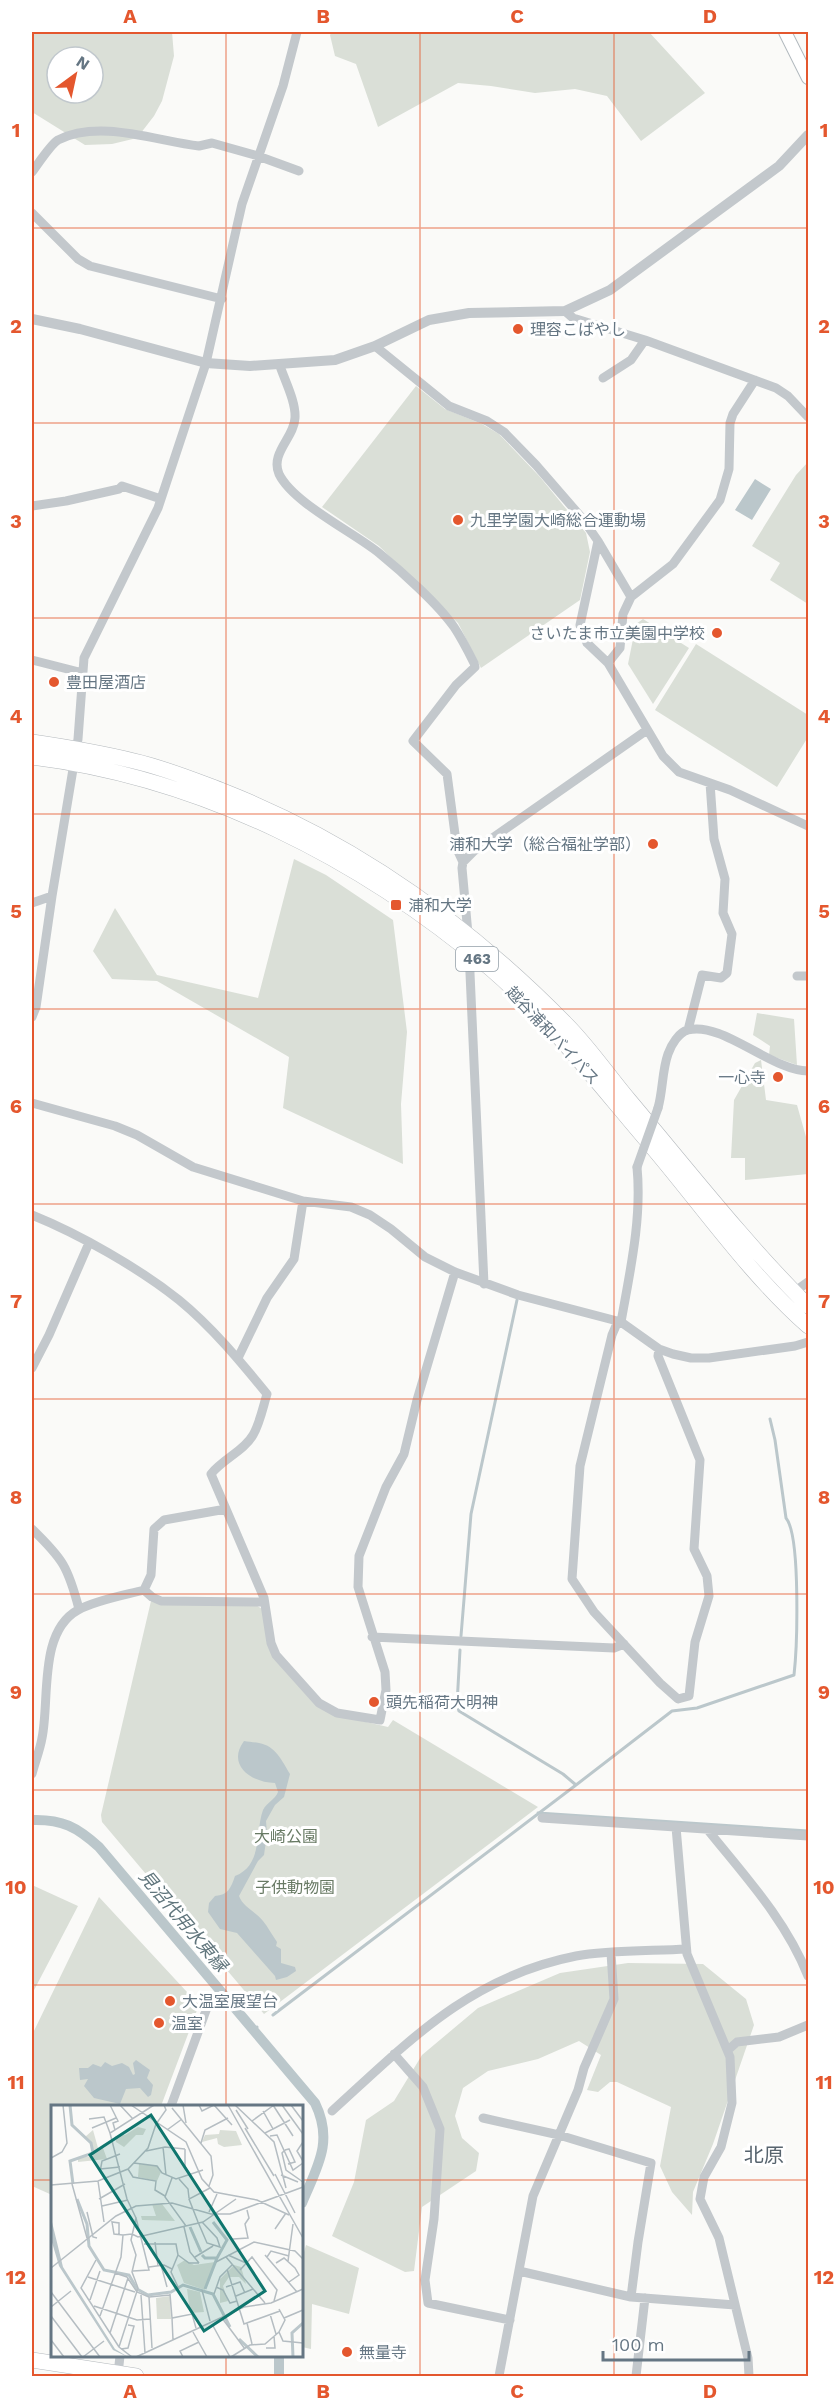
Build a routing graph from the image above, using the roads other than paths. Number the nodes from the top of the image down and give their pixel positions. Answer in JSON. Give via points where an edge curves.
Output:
{"nodes":[{"id":1,"x":297,"y":32,"type":"edge"},
{"id":2,"x":785,"y":32,"type":"edge"},
{"id":3,"x":808,"y":78,"type":"edge"},
{"id":4,"x":808,"y":135,"type":"edge"},
{"id":5,"x":258,"y":156,"type":"junction"},
{"id":6,"x":299,"y":171,"type":"dead end"},
{"id":7,"x":32,"y":172,"type":"edge"},
{"id":8,"x":32,"y":213,"type":"edge"},
{"id":9,"x":222,"y":299,"type":"junction"},
{"id":10,"x":565,"y":311,"type":"junction"},
{"id":11,"x":32,"y":319,"type":"edge"},
{"id":12,"x":645,"y":340,"type":"junction"},
{"id":13,"x":375,"y":346,"type":"junction"},
{"id":14,"x":206,"y":363,"type":"junction"},
{"id":15,"x":280,"y":366,"type":"junction"},
{"id":16,"x":603,"y":378,"type":"dead end"},
{"id":17,"x":755,"y":380,"type":"junction"},
{"id":18,"x":808,"y":417,"type":"edge"},
{"id":19,"x":161,"y":499,"type":"junction"},
{"id":20,"x":32,"y":506,"type":"edge"},
{"id":21,"x":598,"y":541,"type":"junction"},
{"id":22,"x":631,"y":597,"type":"junction"},
{"id":23,"x":32,"y":660,"type":"edge"},
{"id":24,"x":608,"y":663,"type":"junction"},
{"id":25,"x":83,"y":673,"type":"junction"},
{"id":26,"x":647,"y":730,"type":"junction"},
{"id":27,"x":32,"y":742,"type":"edge"},
{"id":28,"x":75,"y":756,"type":"junction"},
{"id":29,"x":32,"y":757,"type":"edge"},
{"id":30,"x":710,"y":783,"type":"junction"},
{"id":31,"x":808,"y":826,"type":"edge"},
{"id":32,"x":463,"y":862,"type":"junction"},
{"id":33,"x":52,"y":896,"type":"junction"},
{"id":34,"x":32,"y":903,"type":"edge"},
{"id":35,"x":468,"y":932,"type":"junction"},
{"id":36,"x":469,"y":953,"type":"junction"},
{"id":37,"x":797,"y":976,"type":"dead end"},
{"id":38,"x":808,"y":976,"type":"edge"},
{"id":39,"x":32,"y":1017,"type":"edge"},
{"id":40,"x":688,"y":1030,"type":"junction"},
{"id":41,"x":808,"y":1071,"type":"edge"},
{"id":42,"x":32,"y":1103,"type":"edge"},
{"id":43,"x":303,"y":1201,"type":"junction"},
{"id":44,"x":32,"y":1215,"type":"edge"},
{"id":45,"x":89,"y":1243,"type":"junction"},
{"id":46,"x":455,"y":1272,"type":"junction"},
{"id":47,"x":808,"y":1282,"type":"edge"},
{"id":48,"x":484,"y":1284,"type":"junction"},
{"id":49,"x":794,"y":1292,"type":"junction"},
{"id":50,"x":808,"y":1306,"type":"edge"},
{"id":51,"x":620,"y":1322,"type":"junction"},
{"id":52,"x":808,"y":1326,"type":"edge"},
{"id":53,"x":808,"y":1342,"type":"edge"},
{"id":54,"x":659,"y":1349,"type":"junction"},
{"id":55,"x":238,"y":1358,"type":"junction"},
{"id":56,"x":32,"y":1368,"type":"edge"},
{"id":57,"x":226,"y":1509,"type":"junction"},
{"id":58,"x":32,"y":1529,"type":"edge"},
{"id":59,"x":144,"y":1590,"type":"junction"},
{"id":60,"x":264,"y":1602,"type":"junction"},
{"id":61,"x":79,"y":1609,"type":"junction"},
{"id":62,"x":372,"y":1637,"type":"junction"},
{"id":63,"x":624,"y":1644,"type":"junction"},
{"id":64,"x":32,"y":1774,"type":"edge"},
{"id":65,"x":542,"y":1818,"type":"dead end"},
{"id":66,"x":676,"y":1827,"type":"junction"},
{"id":67,"x":707,"y":1829,"type":"junction"},
{"id":68,"x":808,"y":1836,"type":"edge"},
{"id":69,"x":686,"y":1949,"type":"junction"},
{"id":70,"x":612,"y":1953,"type":"junction"},
{"id":71,"x":808,"y":1976,"type":"edge"},
{"id":72,"x":243,"y":1998,"type":"dead end"},
{"id":73,"x":808,"y":2025,"type":"edge"},
{"id":74,"x":728,"y":2050,"type":"junction"},
{"id":75,"x":394,"y":2054,"type":"junction"},
{"id":76,"x":171,"y":2105,"type":"edge"},
{"id":77,"x":332,"y":2111,"type":"dead end"},
{"id":78,"x":483,"y":2118,"type":"dead end"},
{"id":79,"x":559,"y":2135,"type":"junction"},
{"id":80,"x":519,"y":2271,"type":"junction"},
{"id":81,"x":631,"y":2297,"type":"junction"},
{"id":82,"x":645,"y":2298,"type":"junction"},
{"id":83,"x":735,"y":2305,"type":"junction"},
{"id":84,"x":510,"y":2320,"type":"junction"},
{"id":85,"x":121,"y":2357,"type":"edge"},
{"id":86,"x":32,"y":2360,"type":"edge"},
{"id":87,"x":126,"y":2375,"type":"edge"},
{"id":88,"x":499,"y":2376,"type":"edge"},
{"id":89,"x":636,"y":2376,"type":"edge"},
{"id":90,"x":749,"y":2376,"type":"edge"}],
"edges":[{"from":1,"to":5,"type":"street"},
{"from":2,"to":3,"type":"main road"},
{"from":4,"to":10,"type":"street","via":[[779,166],[610,290]]},
{"from":5,"to":6,"type":"street"},
{"from":5,"to":7,"type":"street","via":[[212,143],[199,146],[124,133],[84,133],[56,141]]},
{"from":5,"to":9,"type":"street","via":[[242,204]]},
{"from":8,"to":9,"type":"street","via":[[90,266]]},
{"from":9,"to":14,"type":"street"},
{"from":10,"to":12,"type":"street","via":[[573,318]]},
{"from":10,"to":13,"type":"street","via":[[469,313],[429,320]]},
{"from":11,"to":14,"type":"street"},
{"from":12,"to":16,"type":"street","via":[[631,360]]},
{"from":12,"to":17,"type":"street"},
{"from":13,"to":15,"type":"street","via":[[335,360]]},
{"from":13,"to":21,"type":"street","via":[[449,406],[504,432],[537,465]]},
{"from":14,"to":15,"type":"street"},
{"from":14,"to":19,"type":"street"},
{"from":15,"to":32,"type":"street","via":[[295,419],[278,459],[283,481],[318,512],[378,551],[410,580],[453,626],[474,663],[475,667],[456,685],[413,741],[447,774]]},
{"from":17,"to":18,"type":"street","via":[[788,396]]},
{"from":17,"to":22,"type":"street","via":[[730,423],[729,469],[720,500],[674,564]]},
{"from":19,"to":20,"type":"street","via":[[122,486]]},
{"from":19,"to":25,"type":"street","via":[[84,658]]},
{"from":21,"to":22,"type":"street"},
{"from":21,"to":24,"type":"street","via":[[580,625],[588,643]]},
{"from":22,"to":24,"type":"street","via":[[623,614],[620,648]]},
{"from":23,"to":25,"type":"street"},
{"from":24,"to":26,"type":"street"},
{"from":25,"to":28,"type":"street"},
{"from":26,"to":30,"type":"street","via":[[663,756],[679,772]]},
{"from":26,"to":32,"type":"street"},
{"from":27,"to":28,"type":"highway","name":"越谷浦和バイパス","number":"463"},
{"from":28,"to":29,"type":"highway","name":"越谷浦和バイパス","number":"463"},
{"from":28,"to":33,"type":"street"},
{"from":28,"to":35,"type":"highway","name":"越谷浦和バイパス","number":"463","via":[[159,768],[239,797],[299,824],[382,870]]},
{"from":28,"to":36,"type":"highway","name":"越谷浦和バイパス","number":"463","via":[[190,795],[291,836],[360,874]]},
{"from":30,"to":31,"type":"street"},
{"from":30,"to":40,"type":"street","via":[[714,839],[725,879],[723,913],[732,934],[727,973],[721,978],[702,975]]},
{"from":32,"to":35,"type":"street"},
{"from":33,"to":34,"type":"street"},
{"from":33,"to":39,"type":"street"},
{"from":35,"to":36,"type":"street"},
{"from":35,"to":49,"type":"highway","name":"越谷浦和バイパス","number":"463","via":[[567,1025]]},
{"from":36,"to":48,"type":"street"},
{"from":36,"to":52,"type":"highway","name":"越谷浦和バイパス","number":"463","via":[[529,1006],[750,1266]]},
{"from":37,"to":38,"type":"street"},
{"from":40,"to":41,"type":"street","via":[[705,1030],[772,1060]]},
{"from":40,"to":51,"type":"street","bridge":true,"via":[[679,1034],[668,1052],[663,1092],[637,1167],[638,1217]]},
{"from":42,"to":43,"type":"street","via":[[116,1126],[193,1167]]},
{"from":43,"to":46,"type":"street","via":[[351,1207],[370,1215],[425,1257]]},
{"from":43,"to":55,"type":"street","via":[[294,1258],[267,1298]]},
{"from":44,"to":45,"type":"street"},
{"from":45,"to":55,"type":"street","via":[[181,1301]]},
{"from":45,"to":56,"type":"street"},
{"from":46,"to":48,"type":"street"},
{"from":46,"to":62,"type":"street","via":[[404,1454],[386,1487],[359,1556],[358,1587]]},
{"from":47,"to":49,"type":"street"},
{"from":48,"to":51,"type":"street"},
{"from":49,"to":50,"type":"highway","name":"越谷浦和バイパス","number":"463"},
{"from":51,"to":54,"type":"street"},
{"from":51,"to":63,"type":"street","via":[[610,1346],[580,1466],[572,1579],[594,1612]]},
{"from":53,"to":54,"type":"street","via":[[709,1358],[691,1358]]},
{"from":54,"to":63,"type":"street","via":[[658,1356],[700,1460],[694,1550],[707,1576],[709,1596],[695,1642],[689,1696],[678,1698]]},
{"from":55,"to":57,"type":"street","via":[[267,1394],[253,1436],[211,1474]]},
{"from":57,"to":59,"type":"street","via":[[158,1524],[154,1529],[151,1575]]},
{"from":57,"to":60,"type":"street"},
{"from":58,"to":61,"type":"street","via":[[61,1558]]},
{"from":59,"to":60,"type":"street","via":[[161,1600]]},
{"from":59,"to":61,"type":"street"},
{"from":60,"to":62,"type":"street","via":[[276,1655],[319,1703],[337,1713],[380,1720],[385,1672]]},
{"from":61,"to":64,"type":"street","via":[[65,1620],[54,1639],[42,1737]]},
{"from":62,"to":63,"type":"street","via":[[614,1648]]},
{"from":65,"to":66,"type":"street"},
{"from":66,"to":67,"type":"street"},
{"from":66,"to":69,"type":"street"},
{"from":67,"to":68,"type":"street"},
{"from":67,"to":71,"type":"street","via":[[769,1906]]},
{"from":69,"to":70,"type":"street"},
{"from":69,"to":74,"type":"street"},
{"from":70,"to":75,"type":"street","via":[[578,1955],[493,1984],[419,2031]]},
{"from":70,"to":79,"type":"street","via":[[614,1999]]},
{"from":72,"to":76,"type":"street","via":[[208,2006]]},
{"from":73,"to":74,"type":"street","via":[[779,2037],[737,2042]]},
{"from":74,"to":83,"type":"street","via":[[732,2103],[721,2147],[704,2177],[700,2199],[719,2238]]},
{"from":75,"to":77,"type":"street"},
{"from":75,"to":84,"type":"street","via":[[423,2087],[441,2129],[426,2299],[428,2303]]},
{"from":78,"to":79,"type":"street"},
{"from":79,"to":80,"type":"street","via":[[533,2196]]},
{"from":79,"to":81,"type":"street","via":[[651,2163]]},
{"from":80,"to":81,"type":"street"},
{"from":80,"to":84,"type":"street"},
{"from":81,"to":82,"type":"street"},
{"from":82,"to":83,"type":"street"},
{"from":82,"to":89,"type":"street"},
{"from":83,"to":90,"type":"street"},
{"from":84,"to":88,"type":"street"},
{"from":85,"to":87,"type":"street"},
{"from":86,"to":87,"type":"highway"}]}
